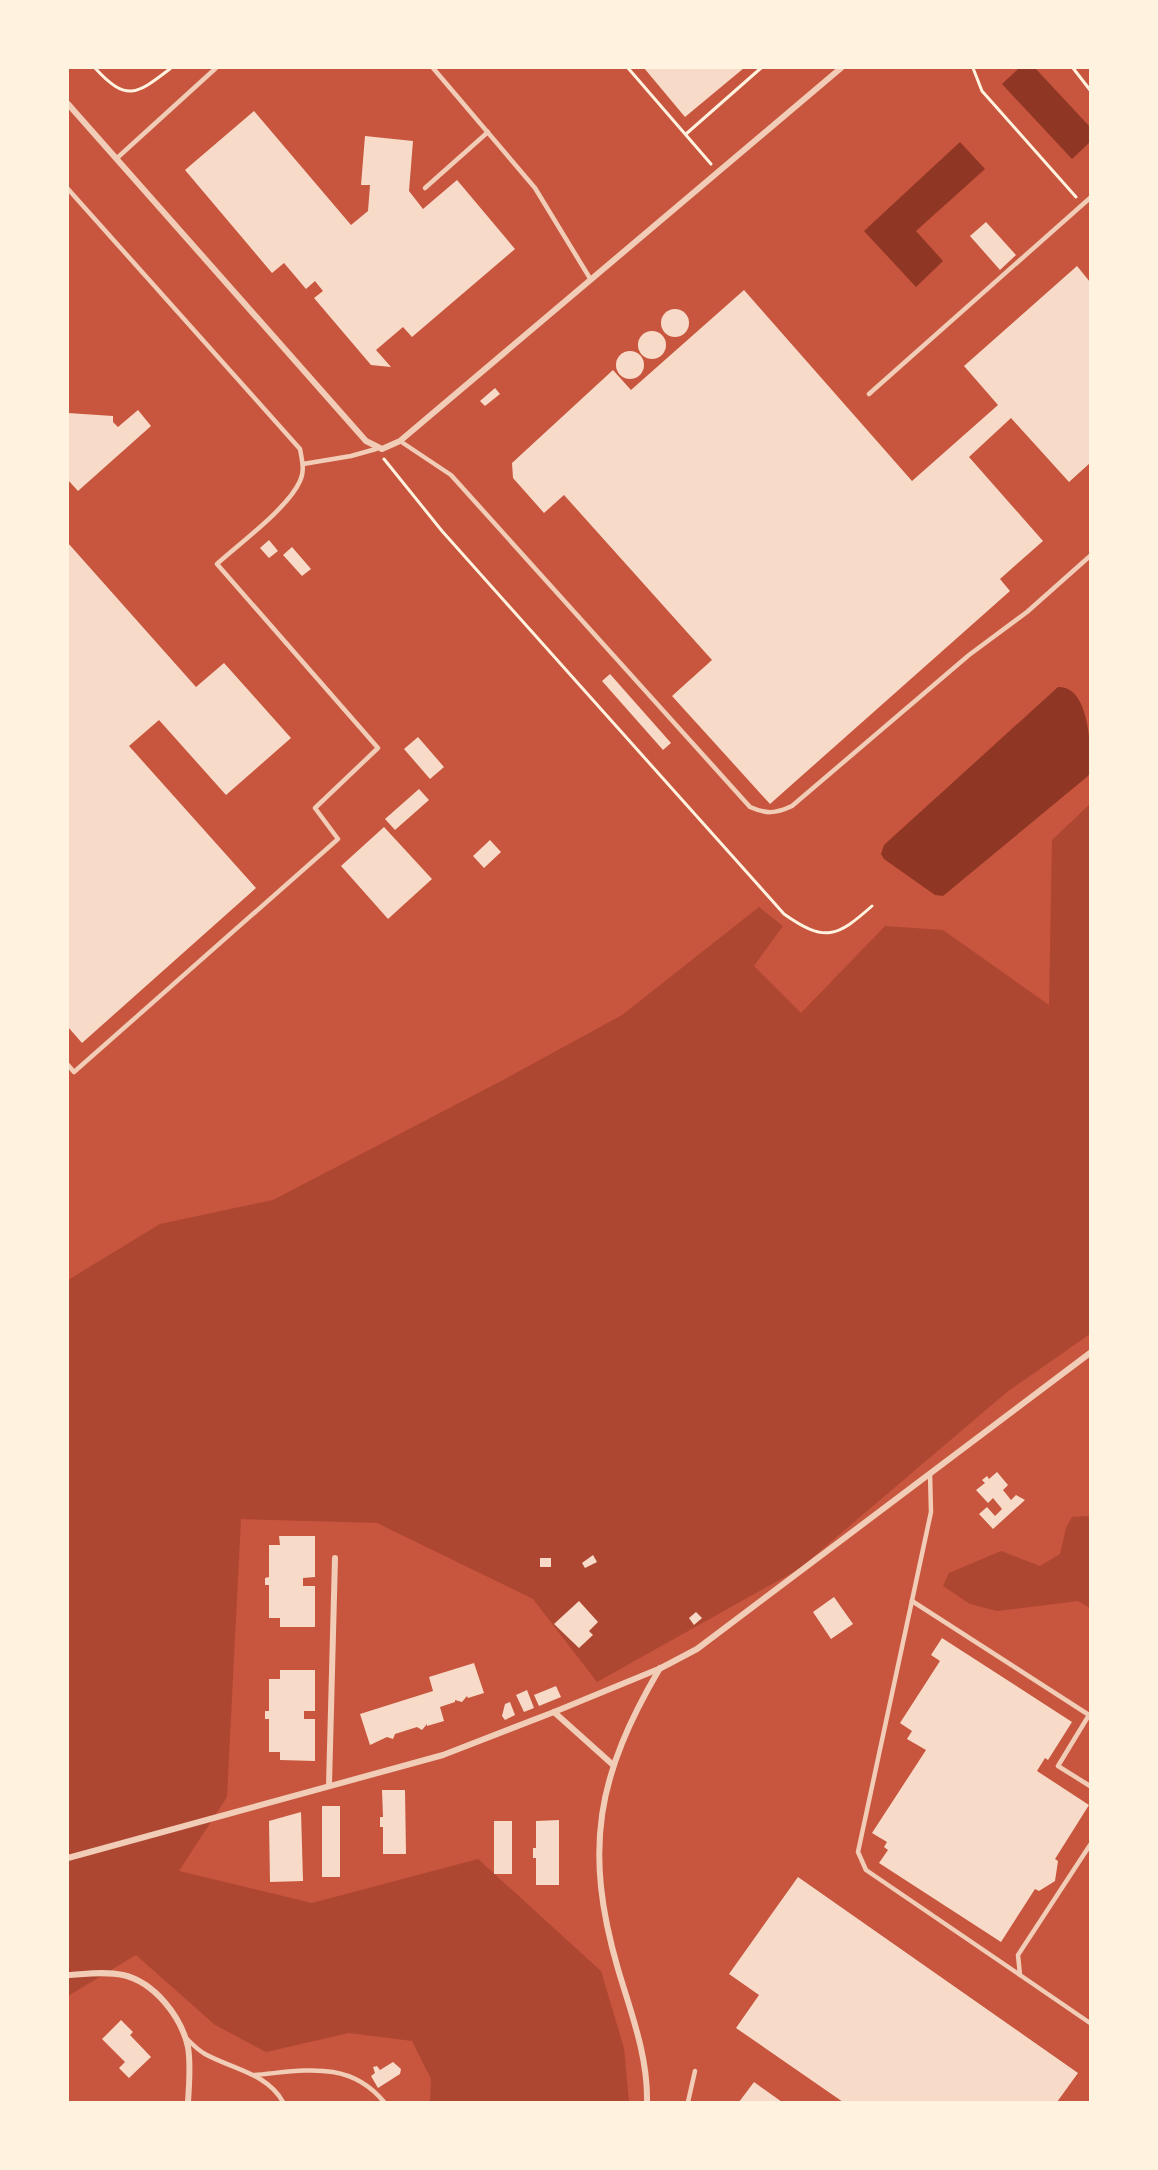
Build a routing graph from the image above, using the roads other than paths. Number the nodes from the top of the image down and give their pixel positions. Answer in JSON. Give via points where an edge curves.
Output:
{"nodes":[{"id":1,"x":216,"y":68,"type":"edge"},
{"id":2,"x":433,"y":68,"type":"edge"},
{"id":3,"x":841,"y":68,"type":"edge"},
{"id":4,"x":68,"y":104,"type":"edge"},
{"id":5,"x":488,"y":132,"type":"junction"},
{"id":6,"x":116,"y":159,"type":"junction"},
{"id":7,"x":425,"y":188,"type":"dead end"},
{"id":8,"x":68,"y":189,"type":"edge"},
{"id":9,"x":1090,"y":198,"type":"edge"},
{"id":10,"x":591,"y":280,"type":"junction"},
{"id":11,"x":869,"y":394,"type":"dead end"},
{"id":12,"x":399,"y":441,"type":"junction"},
{"id":13,"x":376,"y":449,"type":"junction"},
{"id":14,"x":303,"y":464,"type":"junction"},
{"id":15,"x":1090,"y":556,"type":"edge"},
{"id":16,"x":68,"y":1065,"type":"edge"},
{"id":17,"x":1090,"y":1353,"type":"edge"},
{"id":18,"x":930,"y":1472,"type":"junction"},
{"id":19,"x":335,"y":1558,"type":"dead end"},
{"id":20,"x":912,"y":1601,"type":"junction"},
{"id":21,"x":661,"y":1668,"type":"junction"},
{"id":22,"x":554,"y":1712,"type":"junction"},
{"id":23,"x":612,"y":1764,"type":"junction"},
{"id":24,"x":329,"y":1785,"type":"junction"},
{"id":25,"x":1090,"y":1786,"type":"edge"},
{"id":26,"x":1090,"y":1845,"type":"edge"},
{"id":27,"x":68,"y":1858,"type":"edge"},
{"id":28,"x":1020,"y":1974,"type":"junction"},
{"id":29,"x":68,"y":1975,"type":"edge"},
{"id":30,"x":1090,"y":2023,"type":"edge"},
{"id":31,"x":185,"y":2037,"type":"junction"},
{"id":32,"x":694,"y":2071,"type":"dead end"},
{"id":33,"x":254,"y":2075,"type":"junction"},
{"id":34,"x":188,"y":2103,"type":"edge"},
{"id":35,"x":283,"y":2103,"type":"edge"},
{"id":36,"x":384,"y":2103,"type":"edge"},
{"id":37,"x":647,"y":2103,"type":"edge"},
{"id":38,"x":688,"y":2103,"type":"edge"}],
"edges":[{"from":1,"to":6,"type":"lane"},
{"from":2,"to":5,"type":"lane"},
{"from":3,"to":10,"type":"street"},
{"from":4,"to":6,"type":"street"},
{"from":5,"to":7,"type":"lane"},
{"from":5,"to":10,"type":"lane","via":[[535,188]]},
{"from":6,"to":13,"type":"street"},
{"from":8,"to":14,"type":"lane","via":[[300,449]]},
{"from":9,"to":11,"type":"lane"},
{"from":10,"to":12,"type":"street"},
{"from":12,"to":13,"type":"street"},
{"from":12,"to":15,"type":"lane","via":[[451,475],[750,807],[765,813],[792,806]]},
{"from":13,"to":14,"type":"lane"},
{"from":14,"to":16,"type":"lane","via":[[301,479],[291,497],[218,564],[378,748],[315,807],[338,839],[74,1072]]},
{"from":17,"to":18,"type":"street"},
{"from":18,"to":20,"type":"lane","via":[[931,1512]]},
{"from":18,"to":21,"type":"street","via":[[697,1649]]},
{"from":19,"to":24,"type":"street"},
{"from":20,"to":25,"type":"lane","via":[[1089,1715],[1058,1766]]},
{"from":20,"to":28,"type":"lane","via":[[858,1852],[866,1870]]},
{"from":21,"to":22,"type":"street"},
{"from":21,"to":23,"type":"street","via":[[634,1714]]},
{"from":22,"to":23,"type":"street"},
{"from":22,"to":24,"type":"street","via":[[443,1755]]},
{"from":23,"to":37,"type":"street","via":[[599,1835],[602,1908],[643,2054]]},
{"from":24,"to":27,"type":"street"},
{"from":26,"to":28,"type":"lane","via":[[1018,1955]]},
{"from":28,"to":30,"type":"lane"},
{"from":29,"to":31,"type":"street","via":[[105,1972],[134,1978],[165,2003]]},
{"from":31,"to":33,"type":"lane","via":[[202,2053]]},
{"from":31,"to":34,"type":"street","via":[[189,2058]]},
{"from":32,"to":38,"type":"lane"},
{"from":33,"to":35,"type":"lane","via":[[276,2090]]},
{"from":33,"to":36,"type":"lane","via":[[322,2069],[353,2076],[372,2088]]}]}
